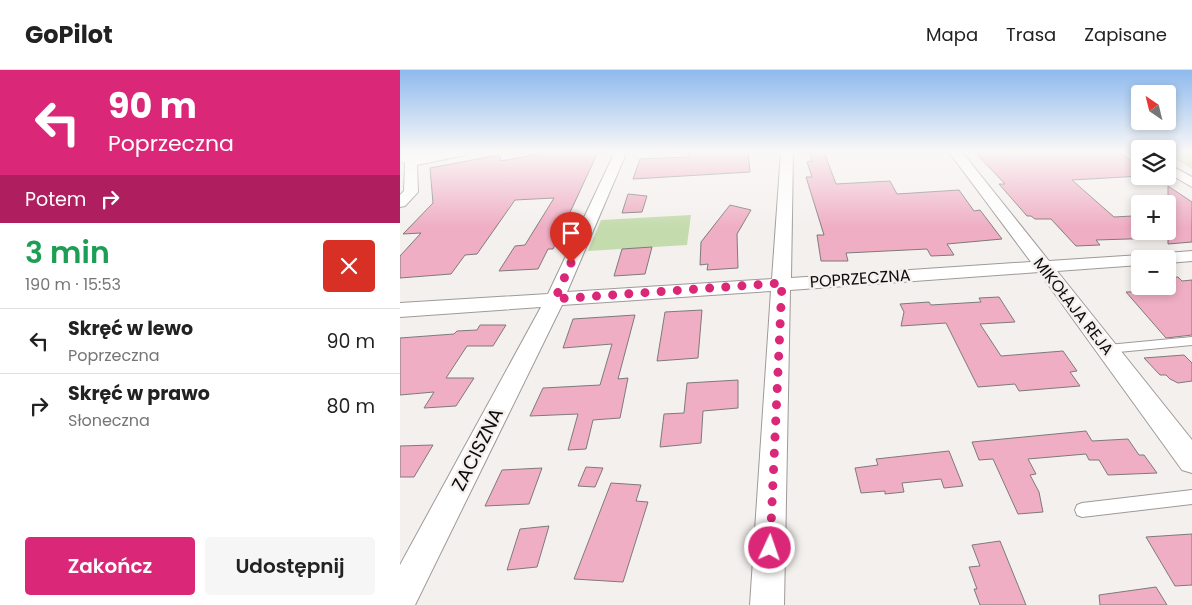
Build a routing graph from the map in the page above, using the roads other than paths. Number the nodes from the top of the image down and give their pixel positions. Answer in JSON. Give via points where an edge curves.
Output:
{"nodes":[{"id":1,"x":408,"y":177,"type":"edge"},
{"id":2,"x":610,"y":177,"type":"edge"},
{"id":3,"x":786,"y":177,"type":"edge"},
{"id":4,"x":974,"y":177,"type":"edge"},
{"id":5,"x":400,"y":203,"type":"edge"},
{"id":6,"x":1192,"y":256,"type":"edge"},
{"id":7,"x":1176,"y":257,"type":"edge"},
{"id":8,"x":1131,"y":261,"type":"edge"},
{"id":9,"x":1043,"y":267,"type":"junction"},
{"id":10,"x":782,"y":283,"type":"junction"},
{"id":11,"x":555,"y":299,"type":"junction"},
{"id":12,"x":400,"y":310,"type":"edge"},
{"id":13,"x":1192,"y":342,"type":"edge"},
{"id":14,"x":1108,"y":348,"type":"junction"},
{"id":15,"x":1192,"y":462,"type":"edge"},
{"id":16,"x":1192,"y":497,"type":"edge"},
{"id":17,"x":1082,"y":510,"type":"dead end"},
{"id":18,"x":400,"y":599,"type":"edge"},
{"id":19,"x":767,"y":605,"type":"edge"}],
"edges":[{"from":1,"to":5,"type":"street","via":[[411,192]]},
{"from":2,"to":11,"type":"street","name":"ZACISZNA"},
{"from":3,"to":10,"type":"street"},
{"from":4,"to":9,"type":"street","name":"MIKOŁAJA REJA"},
{"from":6,"to":7,"type":"street"},
{"from":8,"to":9,"type":"street","name":"POPRZECZNA"},
{"from":9,"to":10,"type":"street","name":"POPRZECZNA"},
{"from":9,"to":14,"type":"street","name":"MIKOŁAJA REJA"},
{"from":10,"to":11,"type":"street","name":"POPRZECZNA"},
{"from":10,"to":19,"type":"street"},
{"from":11,"to":12,"type":"street","name":"POPRZECZNA"},
{"from":11,"to":18,"type":"street","name":"ZACISZNA"},
{"from":13,"to":14,"type":"lane"},
{"from":14,"to":15,"type":"street","name":"MIKOŁAJA REJA"},
{"from":16,"to":17,"type":"lane"}]}
